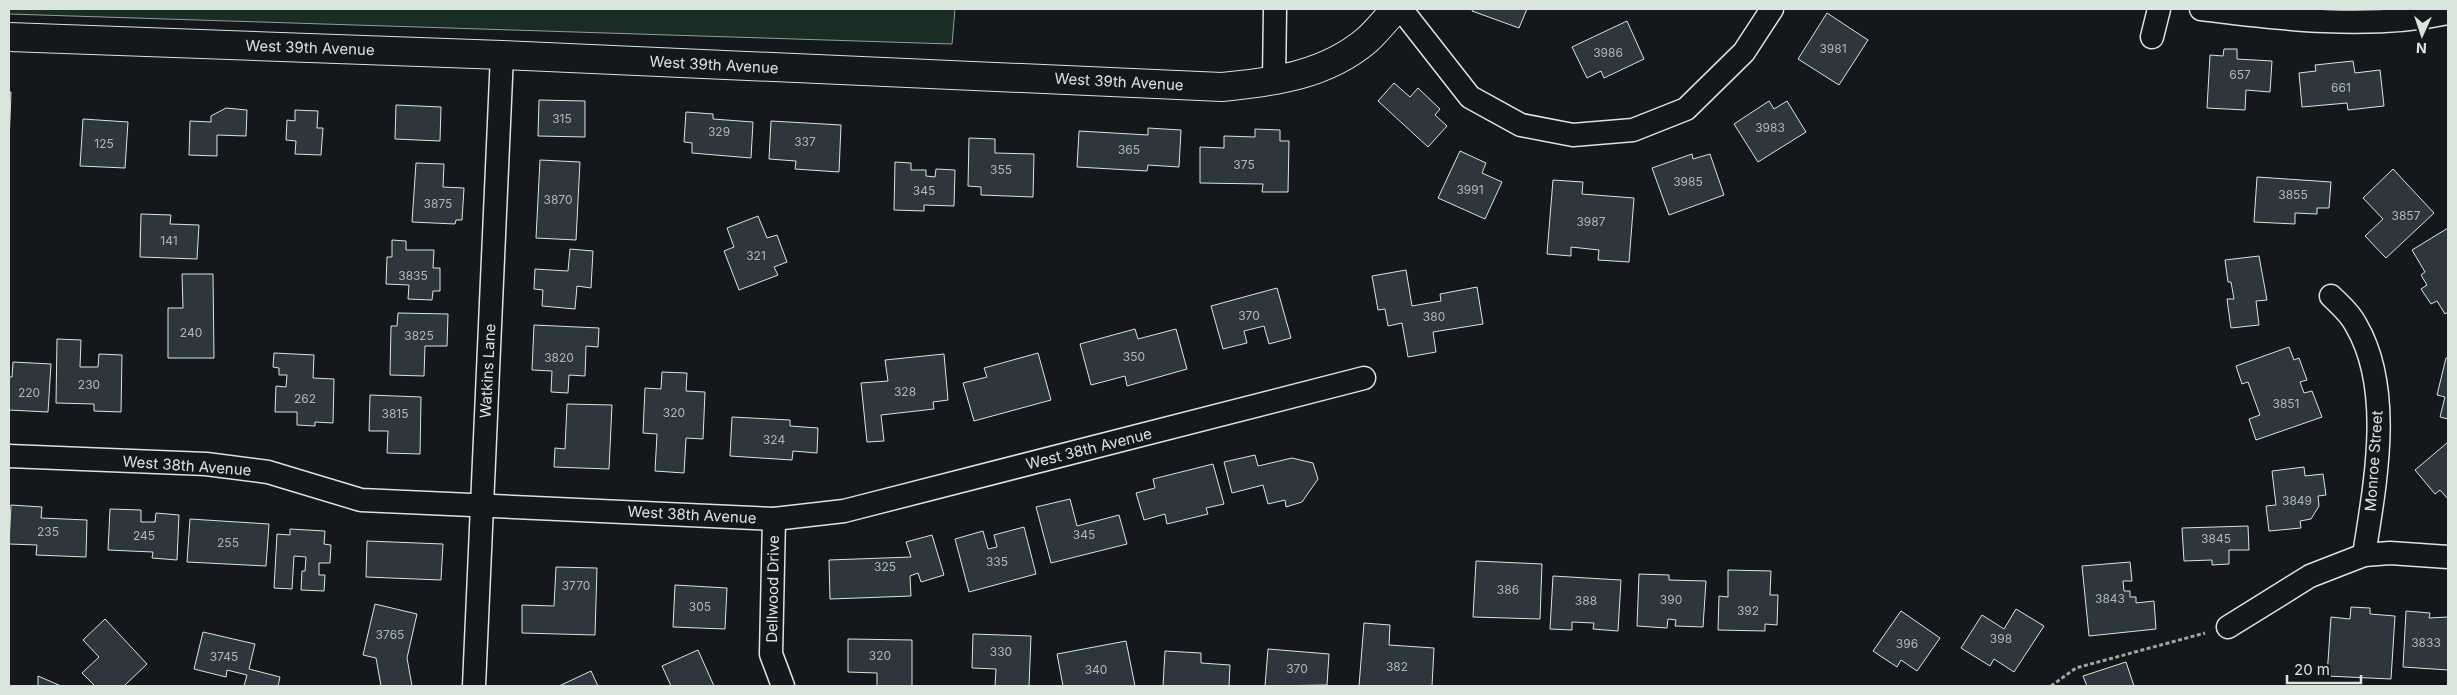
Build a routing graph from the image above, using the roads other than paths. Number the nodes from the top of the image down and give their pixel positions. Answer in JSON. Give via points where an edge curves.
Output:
{"nodes":[{"id":1,"x":1275,"y":9,"type":"edge"},
{"id":2,"x":1396,"y":9,"type":"edge"},
{"id":3,"x":1401,"y":9,"type":"edge"},
{"id":4,"x":1772,"y":9,"type":"edge"},
{"id":5,"x":2159,"y":9,"type":"edge"},
{"id":6,"x":2201,"y":9,"type":"edge"},
{"id":7,"x":2448,"y":12,"type":"edge"},
{"id":8,"x":9,"y":37,"type":"edge"},
{"id":9,"x":2152,"y":37,"type":"dead end"},
{"id":10,"x":502,"y":55,"type":"junction"},
{"id":11,"x":1274,"y":82,"type":"junction"},
{"id":12,"x":2331,"y":296,"type":"dead end"},
{"id":13,"x":1364,"y":378,"type":"dead end"},
{"id":14,"x":9,"y":456,"type":"edge"},
{"id":15,"x":482,"y":505,"type":"junction"},
{"id":16,"x":774,"y":519,"type":"junction"},
{"id":17,"x":2364,"y":555,"type":"junction"},
{"id":18,"x":2448,"y":558,"type":"edge"},
{"id":19,"x":2228,"y":627,"type":"road end"},
{"id":20,"x":474,"y":686,"type":"edge"},
{"id":21,"x":783,"y":686,"type":"edge"}],
"edges":[{"from":1,"to":11,"type":"street"},
{"from":2,"to":11,"type":"street","name":"West 39th Avenue","via":[[1367,40],[1325,67]]},
{"from":3,"to":4,"type":"street","via":[[1470,97],[1521,125],[1573,135],[1632,130],[1686,109],[1744,52]]},
{"from":5,"to":9,"type":"street"},
{"from":6,"to":7,"type":"street","via":[[2338,20],[2413,20]]},
{"from":8,"to":10,"type":"street","name":"West 39th Avenue"},
{"from":10,"to":11,"type":"street","name":"West 39th Avenue","via":[[1222,87]]},
{"from":10,"to":15,"type":"street","name":"Watkins Lane"},
{"from":12,"to":17,"type":"street","name":"Monroe Street","via":[[2348,312],[2362,337],[2378,401],[2375,481]]},
{"from":13,"to":16,"type":"street","name":"West 38th Avenue","via":[[844,512]]},
{"from":14,"to":15,"type":"street","name":"West 38th Avenue","via":[[206,464],[268,472],[361,500]]},
{"from":15,"to":16,"type":"street","name":"West 38th Avenue"},
{"from":15,"to":20,"type":"street","name":"Watkins Lane"},
{"from":16,"to":21,"type":"street","name":"Dellwood Drive","via":[[771,654]]},
{"from":17,"to":18,"type":"street","via":[[2390,553]]},
{"from":17,"to":19,"type":"street","via":[[2310,576]]}]}
